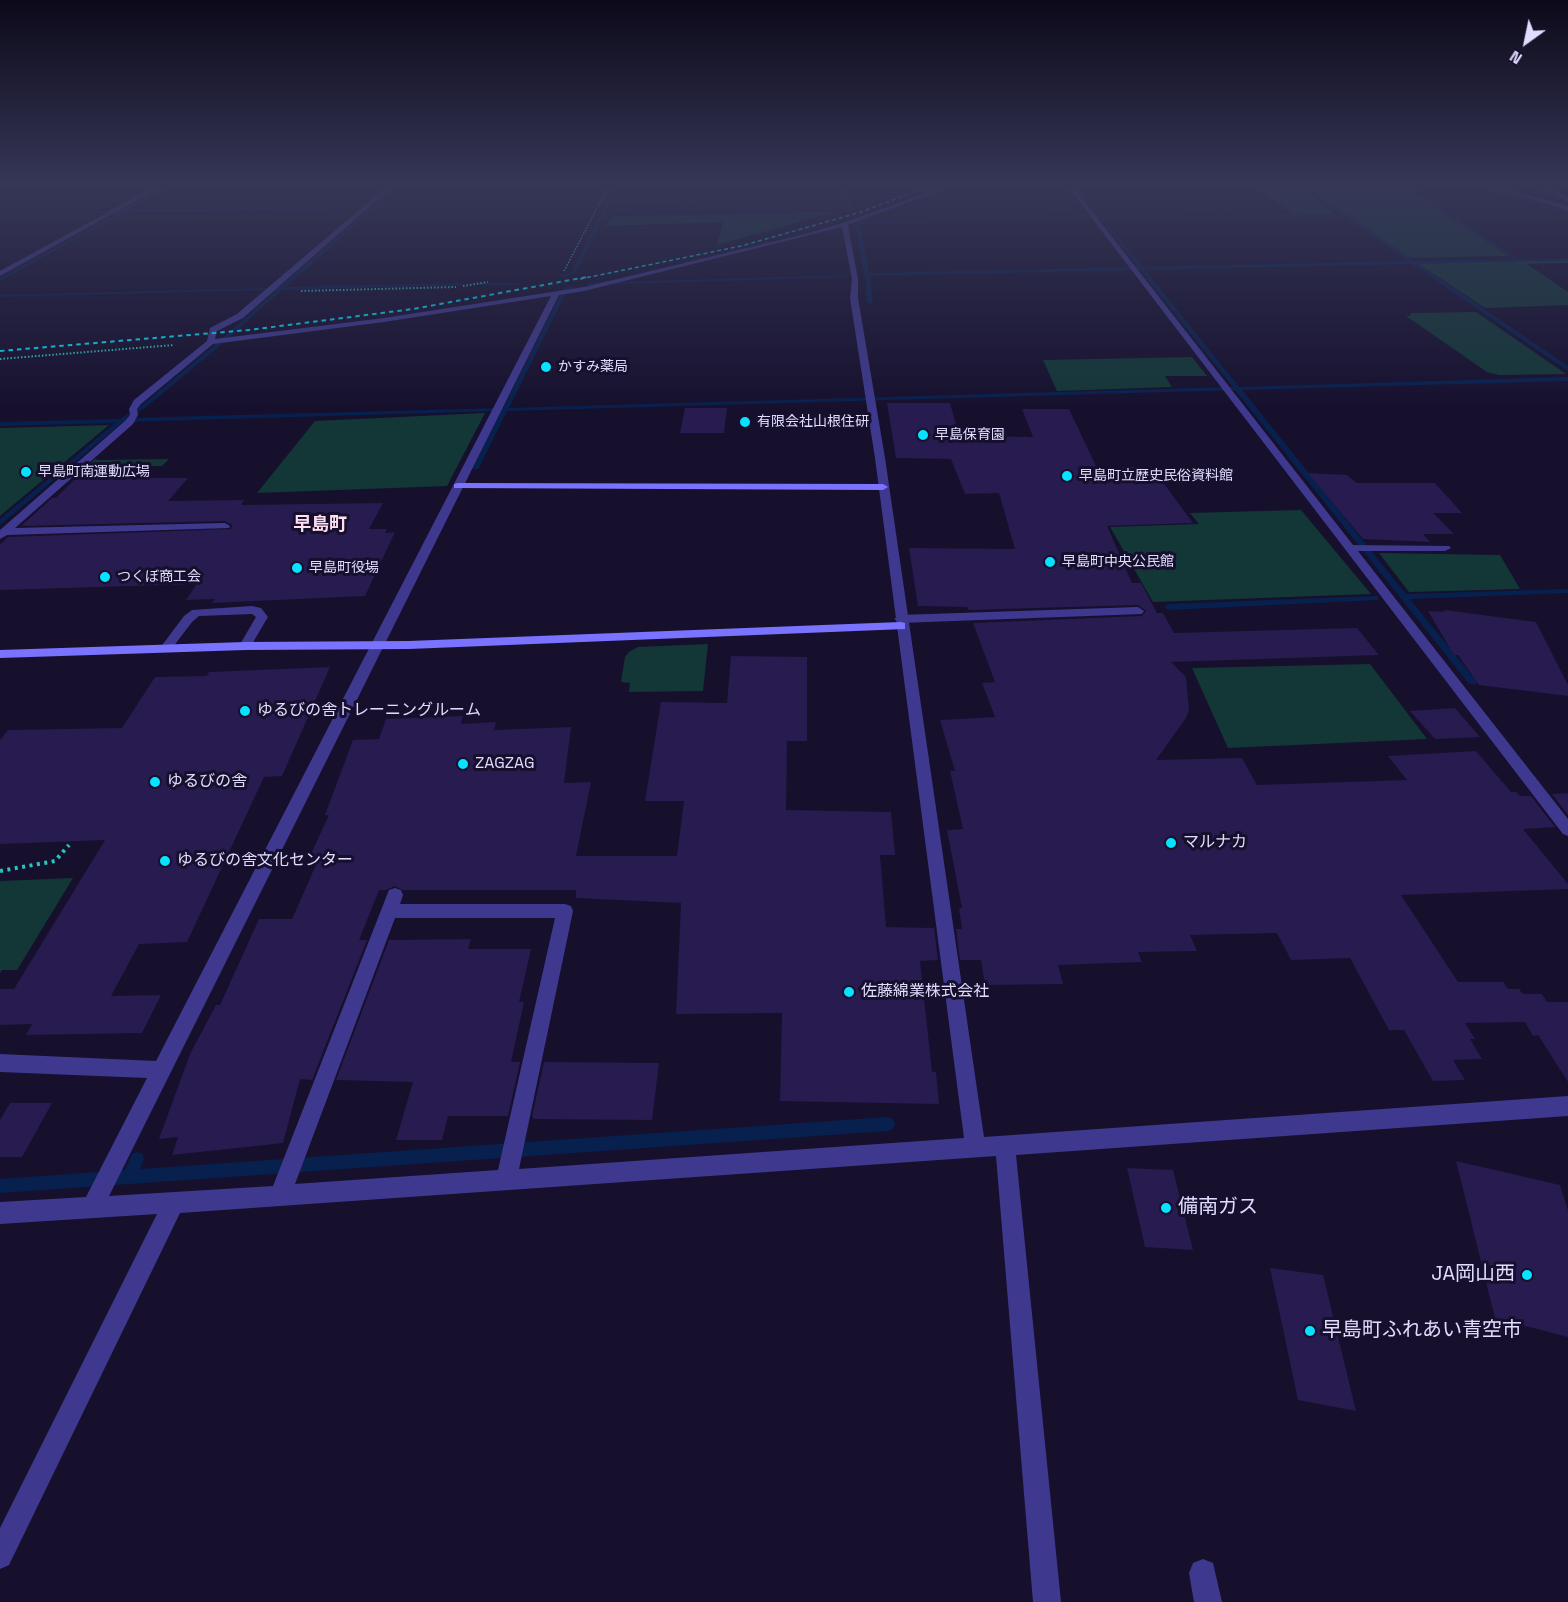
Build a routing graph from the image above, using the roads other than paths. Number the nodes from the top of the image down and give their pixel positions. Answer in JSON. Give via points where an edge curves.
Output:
{"nodes":[{"id":1,"x":23,"y":262,"type":"edge"},
{"id":2,"x":303,"y":262,"type":"edge"},
{"id":3,"x":702,"y":262,"type":"edge"},
{"id":4,"x":852,"y":262,"type":"edge"},
{"id":5,"x":1128,"y":262,"type":"edge"},
{"id":6,"x":0,"y":274,"type":"edge"},
{"id":7,"x":561,"y":293,"type":"junction"},
{"id":8,"x":214,"y":341,"type":"junction"},
{"id":9,"x":458,"y":486,"type":"junction"},
{"id":10,"x":884,"y":487,"type":"junction"},
{"id":11,"x":225,"y":526,"type":"dead end"},
{"id":12,"x":2,"y":534,"type":"edge"},
{"id":13,"x":1361,"y":548,"type":"junction"},
{"id":14,"x":1445,"y":548,"type":"dead end"},
{"id":15,"x":1138,"y":611,"type":"dead end"},
{"id":16,"x":901,"y":622,"type":"junction"},
{"id":17,"x":376,"y":645,"type":"junction"},
{"id":18,"x":245,"y":646,"type":"junction"},
{"id":19,"x":166,"y":648,"type":"junction"},
{"id":20,"x":0,"y":654,"type":"edge"},
{"id":21,"x":1568,"y":830,"type":"edge"},
{"id":22,"x":0,"y":1064,"type":"edge"},
{"id":23,"x":162,"y":1070,"type":"junction"},
{"id":24,"x":1568,"y":1106,"type":"edge"},
{"id":25,"x":1005,"y":1145,"type":"junction"},
{"id":26,"x":975,"y":1147,"type":"junction"},
{"id":27,"x":507,"y":1174,"type":"junction"},
{"id":28,"x":283,"y":1189,"type":"junction"},
{"id":29,"x":96,"y":1201,"type":"junction"},
{"id":30,"x":174,"y":1203,"type":"junction"},
{"id":31,"x":0,"y":1213,"type":"edge"},
{"id":32,"x":0,"y":1556,"type":"edge"},
{"id":33,"x":1203,"y":1573,"type":"dead end"},
{"id":34,"x":1047,"y":1602,"type":"edge"},
{"id":35,"x":1208,"y":1602,"type":"edge"}],
"edges":[{"from":1,"to":6,"type":"street"},
{"from":2,"to":8,"type":"street","via":[[240,316],[213,330]]},
{"from":3,"to":7,"type":"street"},
{"from":4,"to":10,"type":"street","via":[[854,298]]},
{"from":5,"to":13,"type":"street","via":[[1226,388]]},
{"from":7,"to":8,"type":"street"},
{"from":7,"to":9,"type":"street"},
{"from":8,"to":12,"type":"street","via":[[137,402],[133,416]]},
{"from":9,"to":10,"type":"street"},
{"from":9,"to":17,"type":"street"},
{"from":10,"to":16,"type":"street"},
{"from":11,"to":12,"type":"street"},
{"from":13,"to":14,"type":"street"},
{"from":13,"to":21,"type":"street"},
{"from":15,"to":16,"type":"street"},
{"from":16,"to":17,"type":"street"},
{"from":16,"to":26,"type":"street"},
{"from":17,"to":18,"type":"street"},
{"from":17,"to":23,"type":"street"},
{"from":18,"to":19,"type":"street"},
{"from":18,"to":19,"type":"street","via":[[262,617],[258,611],[196,613]]},
{"from":19,"to":20,"type":"street"},
{"from":22,"to":23,"type":"street"},
{"from":23,"to":29,"type":"street"},
{"from":24,"to":25,"type":"street"},
{"from":25,"to":26,"type":"street"},
{"from":25,"to":34,"type":"street"},
{"from":26,"to":27,"type":"street"},
{"from":27,"to":28,"type":"street"},
{"from":27,"to":28,"type":"street","via":[[565,910],[392,903]]},
{"from":28,"to":30,"type":"street"},
{"from":29,"to":30,"type":"street"},
{"from":29,"to":31,"type":"street"},
{"from":30,"to":32,"type":"street"},
{"from":33,"to":35,"type":"street"}]}
